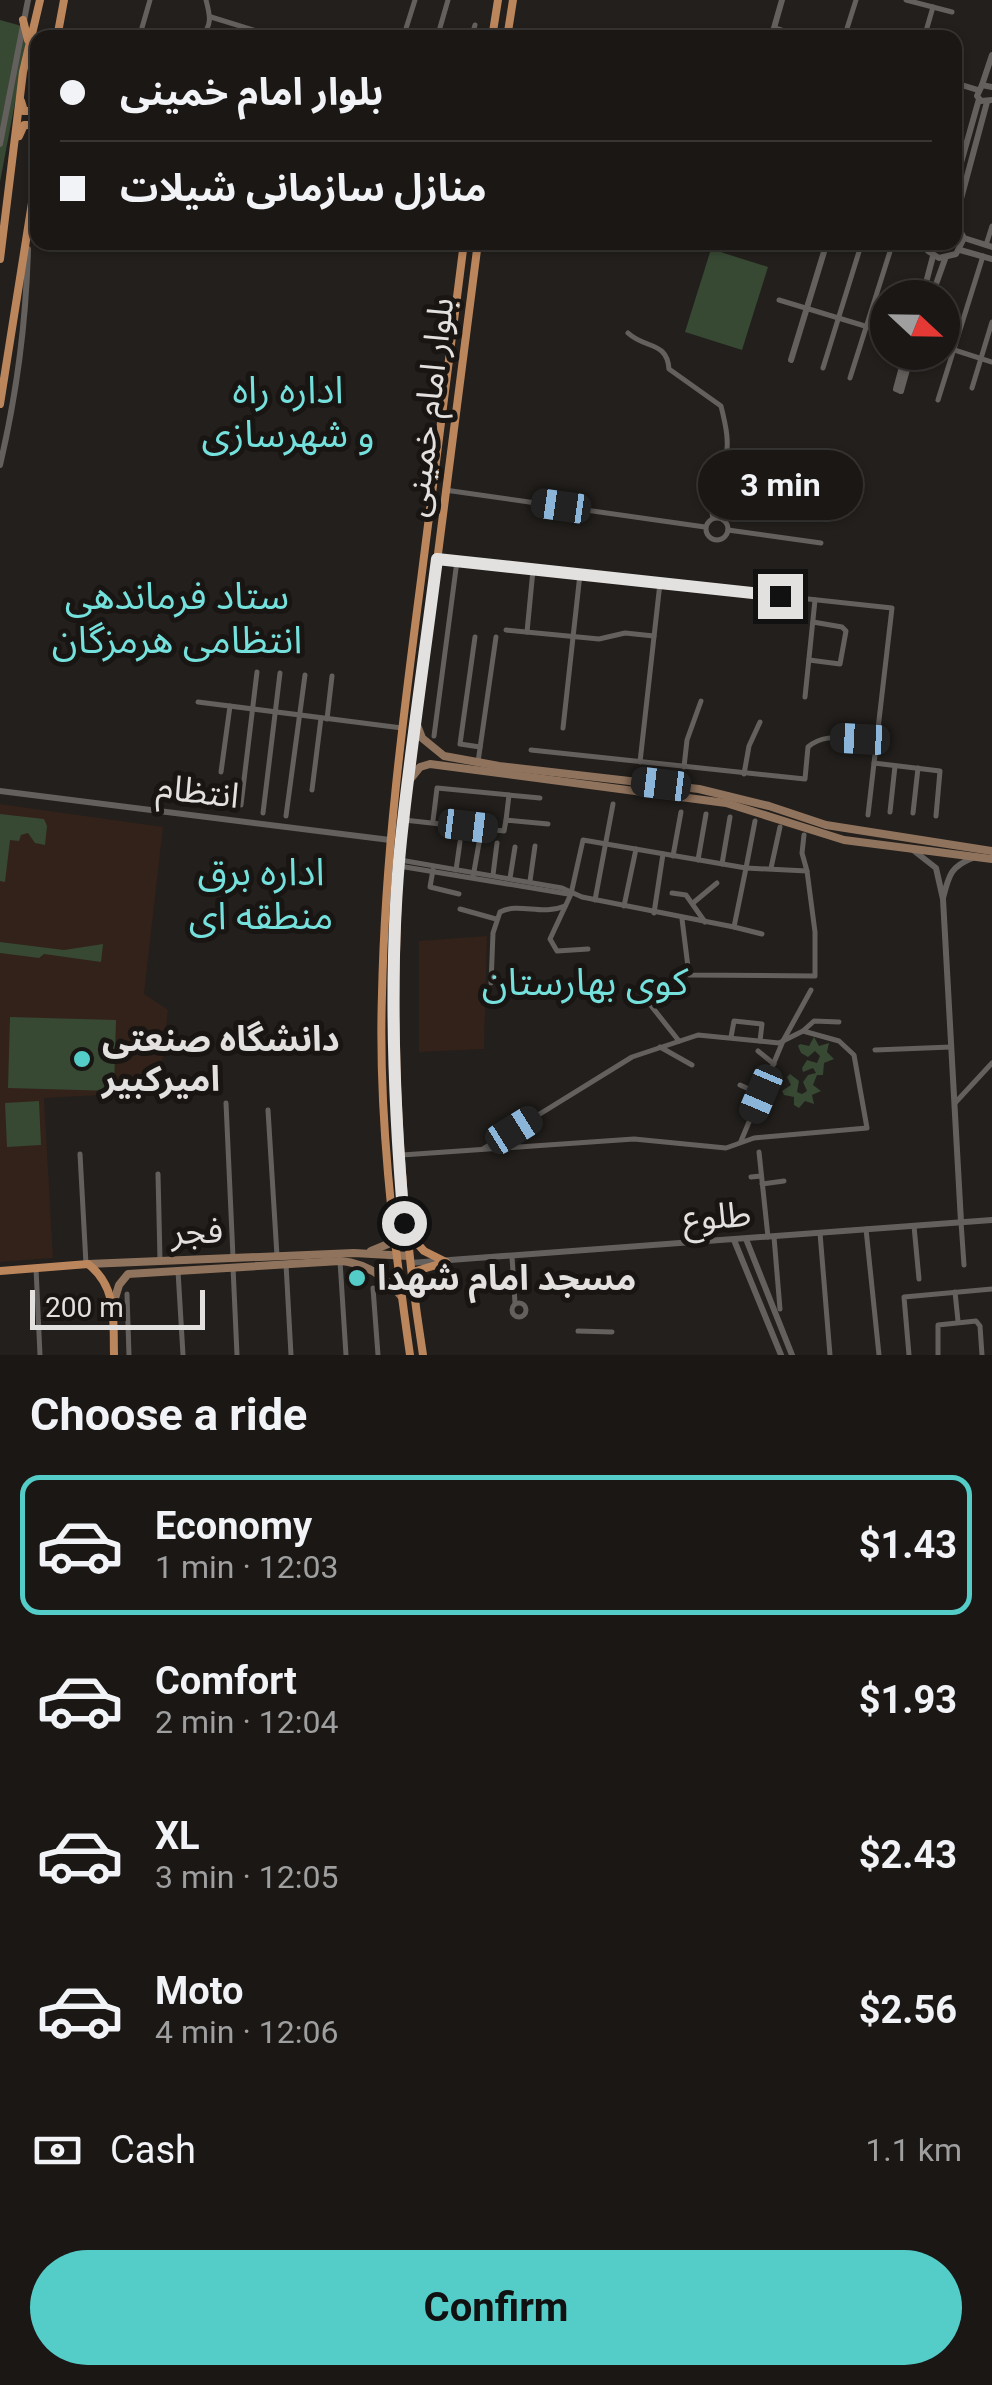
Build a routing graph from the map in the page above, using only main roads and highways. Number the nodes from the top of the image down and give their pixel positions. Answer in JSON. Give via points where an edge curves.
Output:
{"nodes":[{"id":1,"x":40,"y":0,"type":"edge"},
{"id":2,"x":64,"y":0,"type":"edge"},
{"id":3,"x":498,"y":0,"type":"edge"},
{"id":4,"x":513,"y":0,"type":"edge"},
{"id":5,"x":23,"y":20,"type":"road end"},
{"id":6,"x":33,"y":30,"type":"edge"},
{"id":7,"x":58,"y":30,"type":"edge"},
{"id":8,"x":493,"y":30,"type":"edge"},
{"id":9,"x":507,"y":30,"type":"edge"},
{"id":10,"x":30,"y":44,"type":"joint"},
{"id":11,"x":22,"y":72,"type":"junction"},
{"id":12,"x":30,"y":113,"type":"edge"},
{"id":13,"x":30,"y":124,"type":"edge"},
{"id":14,"x":11,"y":164,"type":"junction"},
{"id":15,"x":30,"y":226,"type":"edge"},
{"id":16,"x":463,"y":250,"type":"edge"},
{"id":17,"x":477,"y":250,"type":"edge"},
{"id":18,"x":0,"y":259,"type":"edge"},
{"id":19,"x":453,"y":328,"type":"junction"},
{"id":20,"x":466,"y":329,"type":"junction"},
{"id":21,"x":0,"y":404,"type":"edge"},
{"id":22,"x":416,"y":722,"type":"junction"},
{"id":23,"x":477,"y":768,"type":"junction"},
{"id":24,"x":408,"y":782,"type":"junction"},
{"id":25,"x":992,"y":851,"type":"edge"},
{"id":26,"x":992,"y":859,"type":"edge"},
{"id":27,"x":393,"y":1224,"type":"junction"},
{"id":28,"x":404,"y":1228,"type":"junction"},
{"id":29,"x":365,"y":1253,"type":"junction"},
{"id":30,"x":354,"y":1258,"type":"junction"},
{"id":31,"x":396,"y":1259,"type":"junction"},
{"id":32,"x":408,"y":1259,"type":"junction"},
{"id":33,"x":123,"y":1262,"type":"junction"},
{"id":34,"x":233,"y":1262,"type":"junction"},
{"id":35,"x":87,"y":1264,"type":"junction"},
{"id":36,"x":0,"y":1271,"type":"edge"},
{"id":37,"x":128,"y":1274,"type":"junction"},
{"id":38,"x":411,"y":1279,"type":"junction"},
{"id":39,"x":402,"y":1296,"type":"junction"},
{"id":40,"x":112,"y":1308,"type":"junction"},
{"id":41,"x":114,"y":1355,"type":"edge"},
{"id":42,"x":410,"y":1355,"type":"edge"},
{"id":43,"x":423,"y":1355,"type":"edge"}],
"edges":[{"from":1,"to":6,"type":"main road"},
{"from":2,"to":7,"type":"main road"},
{"from":3,"to":8,"type":"main road"},
{"from":4,"to":9,"type":"main road"},
{"from":5,"to":10,"type":"main road"},
{"from":10,"to":11,"type":"main road"},
{"from":11,"to":12,"type":"main road","via":[[21,104]]},
{"from":11,"to":14,"type":"main road"},
{"from":13,"to":14,"type":"main road","via":[[24,125]]},
{"from":14,"to":18,"type":"main road"},
{"from":15,"to":21,"type":"main road"},
{"from":16,"to":19,"type":"main road","name":"بلوار امام خمینی"},
{"from":17,"to":20,"type":"main road","name":"بلوار امام خمینی"},
{"from":19,"to":20,"type":"main road"},
{"from":19,"to":27,"type":"main road","name":"بلوار امام خمینی","via":[[390,840],[381,997]]},
{"from":20,"to":22,"type":"main road","name":"بلوار امام خمینی"},
{"from":22,"to":23,"type":"main road","via":[[432,749]]},
{"from":22,"to":24,"type":"main road","name":"بلوار امام خمینی"},
{"from":23,"to":24,"type":"main road","via":[[430,764]]},
{"from":23,"to":25,"type":"main road","via":[[699,789],[826,826]]},
{"from":23,"to":26,"type":"main road","via":[[726,803],[844,840]]},
{"from":24,"to":28,"type":"main road","name":"بلوار امام خمینی","via":[[394,998]]},
{"from":27,"to":29,"type":"main road","via":[[388,1244]]},
{"from":27,"to":31,"type":"main road","name":"بلوار امام خمینی"},
{"from":28,"to":32,"type":"main road","name":"بلوار امام خمینی"},
{"from":28,"to":38,"type":"main road","via":[[424,1251],[446,1262],[416,1271]]},
{"from":29,"to":30,"type":"main road","name":"فجر"},
{"from":29,"to":31,"type":"main road","name":"فجر"},
{"from":30,"to":34,"type":"main road","name":"فجر"},
{"from":30,"to":34,"type":"main road","name":"فجر"},
{"from":30,"to":39,"type":"main road"},
{"from":31,"to":32,"type":"main road","name":"فجر"},
{"from":31,"to":39,"type":"main road","name":"بلوار امام خمینی"},
{"from":32,"to":38,"type":"main road","name":"بلوار امام خمینی"},
{"from":33,"to":34,"type":"main road","name":"فجر"},
{"from":33,"to":35,"type":"main road","name":"فجر"},
{"from":33,"to":37,"type":"main road","via":[[114,1270]]},
{"from":34,"to":37,"type":"main road","name":"فجر"},
{"from":35,"to":36,"type":"main road","name":"فجر"},
{"from":35,"to":40,"type":"main road","via":[[106,1282]]},
{"from":37,"to":40,"type":"main road","name":"فجر"},
{"from":38,"to":43,"type":"main road","name":"بلوار امام خمینی"},
{"from":39,"to":42,"type":"main road","name":"بلوار امام خمینی"},
{"from":40,"to":41,"type":"main road"}]}
